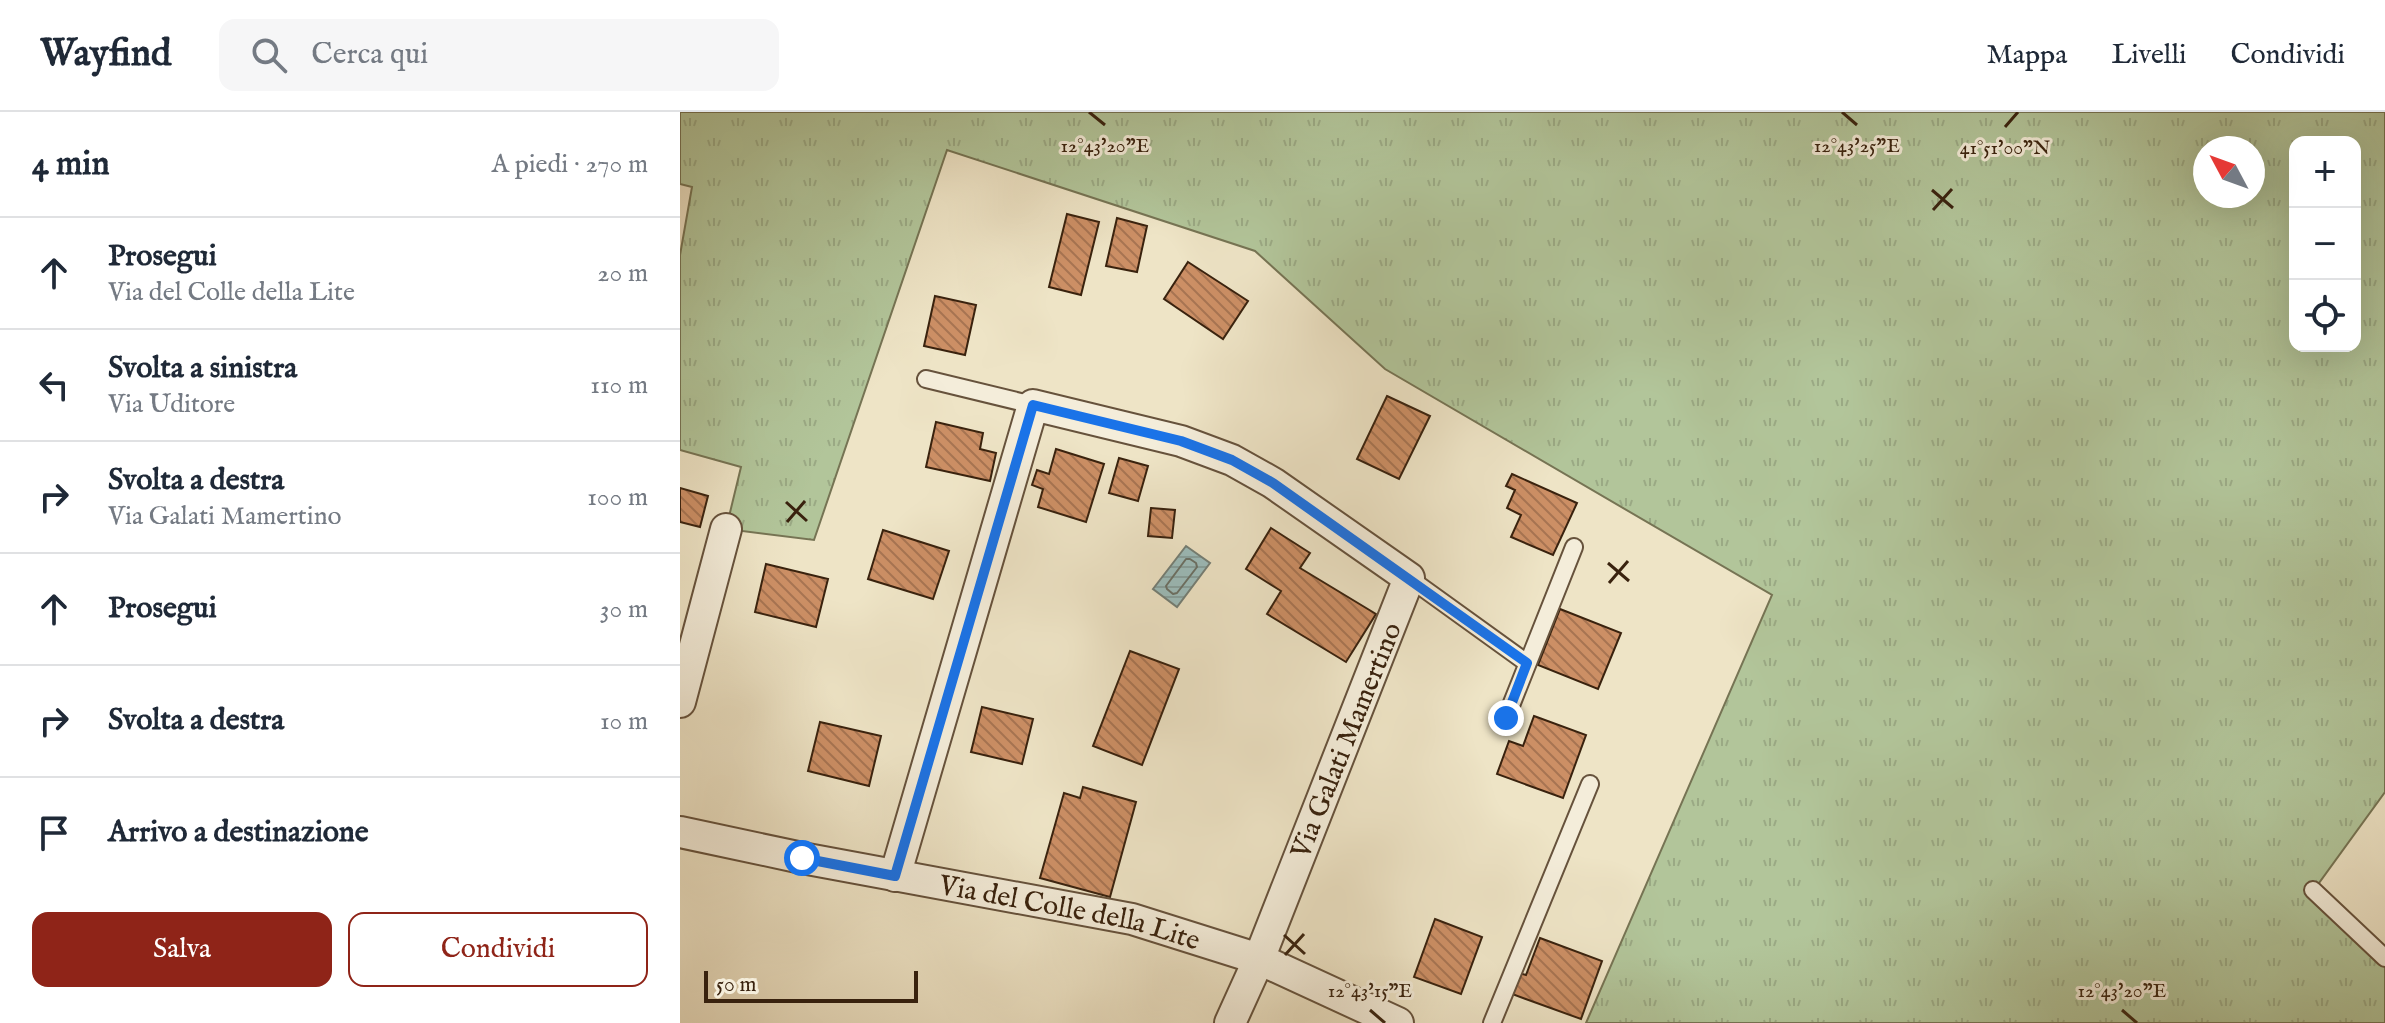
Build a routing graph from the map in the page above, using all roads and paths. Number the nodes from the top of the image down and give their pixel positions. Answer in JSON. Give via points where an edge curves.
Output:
{"nodes":[{"id":1,"x":926,"y":379,"type":"dead end"},
{"id":2,"x":1033,"y":405,"type":"junction"},
{"id":3,"x":726,"y":529,"type":"dead end"},
{"id":4,"x":1574,"y":547,"type":"dead end"},
{"id":5,"x":1409,"y":578,"type":"junction"},
{"id":6,"x":1527,"y":663,"type":"junction"},
{"id":7,"x":680,"y":702,"type":"edge"},
{"id":8,"x":1506,"y":718,"type":"dead end"},
{"id":9,"x":1590,"y":784,"type":"dead end"},
{"id":10,"x":680,"y":832,"type":"edge"},
{"id":11,"x":895,"y":876,"type":"junction"},
{"id":12,"x":2313,"y":890,"type":"dead end"},
{"id":13,"x":2385,"y":958,"type":"edge"},
{"id":14,"x":1259,"y":959,"type":"junction"},
{"id":15,"x":1230,"y":1023,"type":"edge"},
{"id":16,"x":1398,"y":1023,"type":"edge"},
{"id":17,"x":1492,"y":1023,"type":"edge"}],
"edges":[{"from":1,"to":2,"type":"lane"},
{"from":2,"to":5,"type":"street","via":[[1181,441],[1232,460]]},
{"from":2,"to":11,"type":"street"},
{"from":3,"to":7,"type":"street"},
{"from":4,"to":6,"type":"lane"},
{"from":5,"to":6,"type":"lane"},
{"from":5,"to":14,"type":"street","name":"Via Galati Mamertino"},
{"from":6,"to":8,"type":"lane"},
{"from":9,"to":17,"type":"lane"},
{"from":10,"to":11,"type":"street","name":"Via del Colle della Lite"},
{"from":11,"to":14,"type":"street","name":"Via del Colle della Lite","via":[[1132,919]]},
{"from":12,"to":13,"type":"lane"},
{"from":14,"to":15,"type":"street","name":"Via Galati Mamertino"},
{"from":14,"to":16,"type":"street","name":"Via del Colle della Lite"}]}
